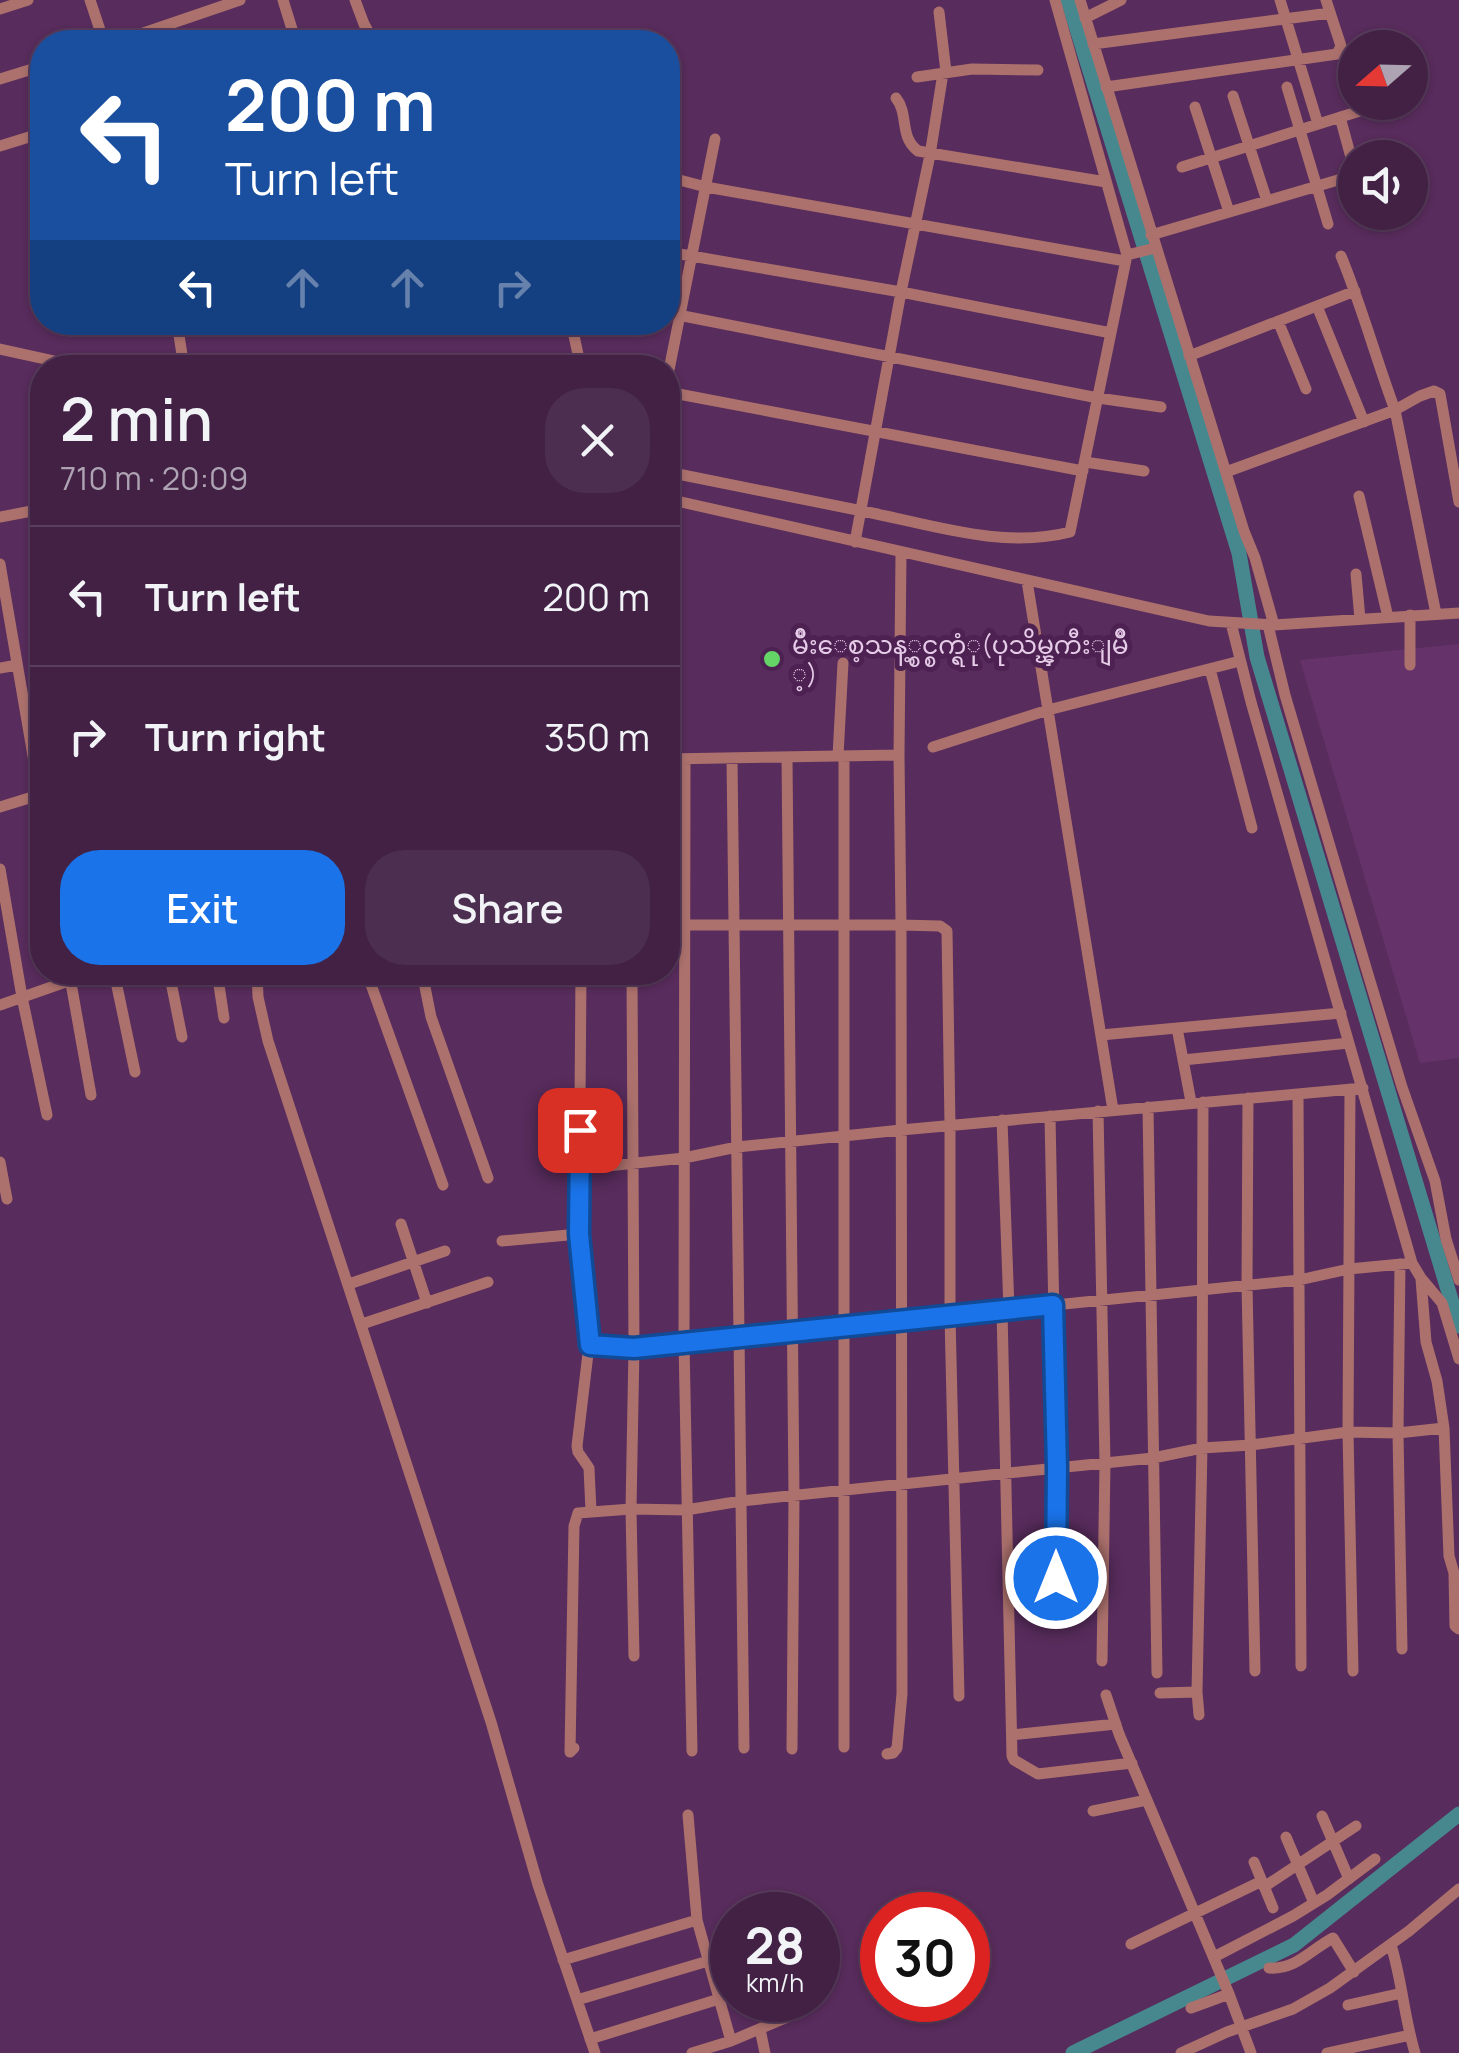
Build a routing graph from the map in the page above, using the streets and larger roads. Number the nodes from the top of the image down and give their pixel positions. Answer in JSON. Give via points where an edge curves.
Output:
{"nodes":[{"id":1,"x":28,"y":0,"type":"edge"},
{"id":2,"x":90,"y":0,"type":"edge"},
{"id":3,"x":240,"y":0,"type":"edge"},
{"id":4,"x":284,"y":0,"type":"edge"},
{"id":5,"x":356,"y":0,"type":"edge"},
{"id":6,"x":1055,"y":0,"type":"edge"},
{"id":7,"x":1080,"y":0,"type":"edge"},
{"id":8,"x":1120,"y":0,"type":"edge"},
{"id":9,"x":1280,"y":0,"type":"edge"},
{"id":10,"x":1328,"y":6,"type":"edge"},
{"id":11,"x":0,"y":8,"type":"edge"},
{"id":12,"x":939,"y":12,"type":"dead end"},
{"id":13,"x":1085,"y":18,"type":"junction"},
{"id":14,"x":1286,"y":19,"type":"junction"},
{"id":15,"x":100,"y":30,"type":"edge"},
{"id":16,"x":152,"y":30,"type":"edge"},
{"id":17,"x":293,"y":30,"type":"edge"},
{"id":18,"x":367,"y":30,"type":"edge"},
{"id":19,"x":1093,"y":44,"type":"junction"},
{"id":20,"x":1298,"y":60,"type":"junction"},
{"id":21,"x":30,"y":69,"type":"edge"},
{"id":22,"x":1038,"y":70,"type":"dead end"},
{"id":23,"x":944,"y":72,"type":"junction"},
{"id":24,"x":0,"y":78,"type":"edge"},
{"id":25,"x":917,"y":78,"type":"dead end"},
{"id":26,"x":1106,"y":87,"type":"junction"},
{"id":27,"x":1287,"y":87,"type":"dead end"},
{"id":28,"x":1234,"y":96,"type":"dead end"},
{"id":29,"x":896,"y":98,"type":"dead end"},
{"id":30,"x":1194,"y":106,"type":"dead end"},
{"id":31,"x":1338,"y":119,"type":"edge"},
{"id":32,"x":1318,"y":124,"type":"junction"},
{"id":33,"x":1300,"y":130,"type":"junction"},
{"id":34,"x":30,"y":137,"type":"edge"},
{"id":35,"x":716,"y":139,"type":"dead end"},
{"id":36,"x":0,"y":146,"type":"edge"},
{"id":37,"x":1249,"y":146,"type":"junction"},
{"id":38,"x":930,"y":154,"type":"junction"},
{"id":39,"x":1211,"y":158,"type":"junction"},
{"id":40,"x":1182,"y":167,"type":"dead end"},
{"id":41,"x":1338,"y":179,"type":"edge"},
{"id":42,"x":680,"y":180,"type":"edge"},
{"id":43,"x":1106,"y":182,"type":"junction"},
{"id":44,"x":1316,"y":186,"type":"junction"},
{"id":45,"x":706,"y":187,"type":"junction"},
{"id":46,"x":1267,"y":201,"type":"junction"},
{"id":47,"x":1228,"y":212,"type":"junction"},
{"id":48,"x":916,"y":223,"type":"junction"},
{"id":49,"x":1328,"y":224,"type":"dead end"},
{"id":50,"x":1152,"y":244,"type":"junction"},
{"id":51,"x":680,"y":254,"type":"edge"},
{"id":52,"x":692,"y":256,"type":"junction"},
{"id":53,"x":1129,"y":256,"type":"junction"},
{"id":54,"x":1341,"y":256,"type":"dead end"},
{"id":55,"x":1356,"y":291,"type":"junction"},
{"id":56,"x":901,"y":292,"type":"junction"},
{"id":57,"x":680,"y":293,"type":"edge"},
{"id":58,"x":1317,"y":306,"type":"junction"},
{"id":59,"x":680,"y":315,"type":"edge"},
{"id":60,"x":1278,"y":321,"type":"junction"},
{"id":61,"x":1111,"y":333,"type":"junction"},
{"id":62,"x":0,"y":349,"type":"edge"},
{"id":63,"x":30,"y":356,"type":"edge"},
{"id":64,"x":1189,"y":356,"type":"junction"},
{"id":65,"x":889,"y":357,"type":"junction"},
{"id":66,"x":1306,"y":389,"type":"dead end"},
{"id":67,"x":680,"y":394,"type":"edge"},
{"id":68,"x":1098,"y":398,"type":"junction"},
{"id":69,"x":1161,"y":407,"type":"dead end"},
{"id":70,"x":1395,"y":410,"type":"junction"},
{"id":71,"x":1364,"y":422,"type":"junction"},
{"id":72,"x":876,"y":432,"type":"junction"},
{"id":73,"x":1084,"y":466,"type":"junction"},
{"id":74,"x":1144,"y":470,"type":"dead end"},
{"id":75,"x":1226,"y":472,"type":"junction"},
{"id":76,"x":680,"y":475,"type":"edge"},
{"id":77,"x":1359,"y":496,"type":"dead end"},
{"id":78,"x":680,"y":500,"type":"edge"},
{"id":79,"x":1459,"y":502,"type":"edge"},
{"id":80,"x":30,"y":511,"type":"edge"},
{"id":81,"x":861,"y":513,"type":"junction"},
{"id":82,"x":0,"y":516,"type":"edge"},
{"id":83,"x":856,"y":536,"type":"junction"},
{"id":84,"x":901,"y":552,"type":"junction"},
{"id":85,"x":0,"y":564,"type":"edge"},
{"id":86,"x":1356,"y":574,"type":"dead end"},
{"id":87,"x":1027,"y":581,"type":"junction"},
{"id":88,"x":1459,"y":613,"type":"edge"},
{"id":89,"x":1436,"y":614,"type":"junction"},
{"id":90,"x":1410,"y":616,"type":"junction"},
{"id":91,"x":1388,"y":617,"type":"junction"},
{"id":92,"x":1360,"y":619,"type":"junction"},
{"id":93,"x":5,"y":622,"type":"edge"},
{"id":94,"x":1235,"y":623,"type":"junction"},
{"id":95,"x":1268,"y":625,"type":"junction"},
{"id":96,"x":1240,"y":661,"type":"junction"},
{"id":97,"x":843,"y":662,"type":"dead end"},
{"id":98,"x":16,"y":665,"type":"junction"},
{"id":99,"x":1410,"y":665,"type":"dead end"},
{"id":100,"x":0,"y":668,"type":"edge"},
{"id":101,"x":1210,"y":668,"type":"junction"},
{"id":102,"x":1048,"y":710,"type":"junction"},
{"id":103,"x":30,"y":737,"type":"edge"},
{"id":104,"x":932,"y":747,"type":"dead end"},
{"id":105,"x":899,"y":755,"type":"junction"},
{"id":106,"x":787,"y":757,"type":"junction"},
{"id":107,"x":841,"y":757,"type":"junction"},
{"id":108,"x":680,"y":758,"type":"edge"},
{"id":109,"x":685,"y":758,"type":"junction"},
{"id":110,"x":732,"y":758,"type":"junction"},
{"id":111,"x":30,"y":802,"type":"edge"},
{"id":112,"x":0,"y":808,"type":"edge"},
{"id":113,"x":1252,"y":828,"type":"dead end"},
{"id":114,"x":0,"y":869,"type":"edge"},
{"id":115,"x":734,"y":925,"type":"junction"},
{"id":116,"x":788,"y":925,"type":"junction"},
{"id":117,"x":901,"y":925,"type":"junction"},
{"id":118,"x":844,"y":926,"type":"junction"},
{"id":119,"x":680,"y":929,"type":"edge"},
{"id":120,"x":683,"y":929,"type":"junction"},
{"id":121,"x":50,"y":985,"type":"edge"},
{"id":122,"x":70,"y":985,"type":"edge"},
{"id":123,"x":117,"y":985,"type":"edge"},
{"id":124,"x":172,"y":985,"type":"edge"},
{"id":125,"x":219,"y":985,"type":"edge"},
{"id":126,"x":258,"y":985,"type":"edge"},
{"id":127,"x":371,"y":985,"type":"edge"},
{"id":128,"x":425,"y":985,"type":"edge"},
{"id":129,"x":582,"y":985,"type":"edge"},
{"id":130,"x":632,"y":985,"type":"edge"},
{"id":131,"x":22,"y":997,"type":"junction"},
{"id":132,"x":0,"y":1005,"type":"edge"},
{"id":133,"x":1341,"y":1013,"type":"junction"},
{"id":134,"x":224,"y":1018,"type":"dead end"},
{"id":135,"x":1177,"y":1028,"type":"junction"},
{"id":136,"x":1101,"y":1036,"type":"junction"},
{"id":137,"x":182,"y":1037,"type":"dead end"},
{"id":138,"x":1350,"y":1043,"type":"junction"},
{"id":139,"x":1183,"y":1060,"type":"junction"},
{"id":140,"x":135,"y":1072,"type":"dead end"},
{"id":141,"x":1356,"y":1089,"type":"junction"},
{"id":142,"x":1298,"y":1094,"type":"junction"},
{"id":143,"x":91,"y":1095,"type":"dead end"},
{"id":144,"x":1248,"y":1098,"type":"junction"},
{"id":145,"x":1197,"y":1102,"type":"junction"},
{"id":146,"x":1148,"y":1107,"type":"junction"},
{"id":147,"x":1114,"y":1110,"type":"junction"},
{"id":148,"x":1098,"y":1112,"type":"junction"},
{"id":149,"x":47,"y":1115,"type":"dead end"},
{"id":150,"x":1050,"y":1116,"type":"junction"},
{"id":151,"x":1002,"y":1120,"type":"junction"},
{"id":152,"x":950,"y":1125,"type":"junction"},
{"id":153,"x":901,"y":1130,"type":"junction"},
{"id":154,"x":843,"y":1136,"type":"junction"},
{"id":155,"x":790,"y":1141,"type":"junction"},
{"id":156,"x":737,"y":1147,"type":"junction"},
{"id":157,"x":684,"y":1158,"type":"junction"},
{"id":158,"x":0,"y":1162,"type":"edge"},
{"id":159,"x":632,"y":1162,"type":"junction"},
{"id":160,"x":580,"y":1169,"type":"junction"},
{"id":161,"x":488,"y":1178,"type":"dead end"},
{"id":162,"x":443,"y":1184,"type":"dead end"},
{"id":163,"x":7,"y":1199,"type":"dead end"},
{"id":164,"x":401,"y":1224,"type":"dead end"},
{"id":165,"x":579,"y":1234,"type":"junction"},
{"id":166,"x":502,"y":1241,"type":"dead end"},
{"id":167,"x":444,"y":1251,"type":"dead end"},
{"id":168,"x":414,"y":1262,"type":"junction"},
{"id":169,"x":1406,"y":1264,"type":"junction"},
{"id":170,"x":1349,"y":1269,"type":"junction"},
{"id":171,"x":1421,"y":1278,"type":"junction"},
{"id":172,"x":1299,"y":1280,"type":"junction"},
{"id":173,"x":1459,"y":1280,"type":"edge"},
{"id":174,"x":488,"y":1282,"type":"dead end"},
{"id":175,"x":350,"y":1284,"type":"junction"},
{"id":176,"x":1247,"y":1285,"type":"junction"},
{"id":177,"x":1203,"y":1290,"type":"junction"},
{"id":178,"x":1151,"y":1295,"type":"junction"},
{"id":179,"x":1103,"y":1300,"type":"junction"},
{"id":180,"x":427,"y":1303,"type":"junction"},
{"id":181,"x":1053,"y":1305,"type":"junction"},
{"id":182,"x":1006,"y":1310,"type":"junction"},
{"id":183,"x":950,"y":1316,"type":"junction"},
{"id":184,"x":901,"y":1320,"type":"junction"},
{"id":185,"x":362,"y":1324,"type":"junction"},
{"id":186,"x":843,"y":1327,"type":"junction"},
{"id":187,"x":792,"y":1332,"type":"junction"},
{"id":188,"x":739,"y":1338,"type":"junction"},
{"id":189,"x":684,"y":1342,"type":"junction"},
{"id":190,"x":590,"y":1345,"type":"junction"},
{"id":191,"x":634,"y":1348,"type":"junction"},
{"id":192,"x":1459,"y":1359,"type":"edge"},
{"id":193,"x":1444,"y":1428,"type":"junction"},
{"id":194,"x":1348,"y":1432,"type":"junction"},
{"id":195,"x":1398,"y":1433,"type":"junction"},
{"id":196,"x":1299,"y":1438,"type":"junction"},
{"id":197,"x":1251,"y":1445,"type":"junction"},
{"id":198,"x":1202,"y":1448,"type":"junction"},
{"id":199,"x":1153,"y":1458,"type":"junction"},
{"id":200,"x":1105,"y":1462,"type":"junction"},
{"id":201,"x":1057,"y":1468,"type":"junction"},
{"id":202,"x":1006,"y":1473,"type":"junction"},
{"id":203,"x":954,"y":1478,"type":"junction"},
{"id":204,"x":902,"y":1484,"type":"junction"},
{"id":205,"x":844,"y":1490,"type":"junction"},
{"id":206,"x":794,"y":1495,"type":"junction"},
{"id":207,"x":741,"y":1500,"type":"junction"},
{"id":208,"x":631,"y":1509,"type":"junction"},
{"id":209,"x":686,"y":1510,"type":"junction"},
{"id":210,"x":591,"y":1511,"type":"junction"},
{"id":211,"x":1056,"y":1614,"type":"dead end"},
{"id":212,"x":1459,"y":1629,"type":"edge"},
{"id":213,"x":1402,"y":1649,"type":"dead end"},
{"id":214,"x":634,"y":1656,"type":"dead end"},
{"id":215,"x":1102,"y":1661,"type":"dead end"},
{"id":216,"x":1300,"y":1666,"type":"dead end"},
{"id":217,"x":1255,"y":1671,"type":"dead end"},
{"id":218,"x":1353,"y":1672,"type":"dead end"},
{"id":219,"x":1157,"y":1673,"type":"dead end"},
{"id":220,"x":1197,"y":1692,"type":"junction"},
{"id":221,"x":1160,"y":1693,"type":"dead end"},
{"id":222,"x":1106,"y":1694,"type":"dead end"},
{"id":223,"x":959,"y":1696,"type":"dead end"},
{"id":224,"x":1199,"y":1715,"type":"dead end"},
{"id":225,"x":1116,"y":1724,"type":"junction"},
{"id":226,"x":1012,"y":1735,"type":"junction"},
{"id":227,"x":844,"y":1747,"type":"dead end"},
{"id":228,"x":574,"y":1748,"type":"dead end"},
{"id":229,"x":744,"y":1748,"type":"dead end"},
{"id":230,"x":792,"y":1749,"type":"dead end"},
{"id":231,"x":692,"y":1751,"type":"dead end"},
{"id":232,"x":887,"y":1754,"type":"dead end"},
{"id":233,"x":1132,"y":1762,"type":"junction"},
{"id":234,"x":1148,"y":1800,"type":"junction"},
{"id":235,"x":1093,"y":1811,"type":"dead end"},
{"id":236,"x":688,"y":1815,"type":"dead end"},
{"id":237,"x":1322,"y":1816,"type":"dead end"},
{"id":238,"x":1356,"y":1826,"type":"dead end"},
{"id":239,"x":1286,"y":1837,"type":"dead end"},
{"id":240,"x":1332,"y":1842,"type":"junction"},
{"id":241,"x":1375,"y":1860,"type":"dead end"},
{"id":242,"x":1254,"y":1862,"type":"dead end"},
{"id":243,"x":1298,"y":1865,"type":"junction"},
{"id":244,"x":1348,"y":1879,"type":"junction"},
{"id":245,"x":1263,"y":1884,"type":"junction"},
{"id":246,"x":1459,"y":1890,"type":"edge"},
{"id":247,"x":1314,"y":1903,"type":"junction"},
{"id":248,"x":1273,"y":1908,"type":"dead end"},
{"id":249,"x":1195,"y":1912,"type":"junction"},
{"id":250,"x":697,"y":1920,"type":"junction"},
{"id":251,"x":1130,"y":1944,"type":"dead end"},
{"id":252,"x":1390,"y":1944,"type":"junction"},
{"id":253,"x":1214,"y":1959,"type":"junction"},
{"id":254,"x":563,"y":1960,"type":"junction"},
{"id":255,"x":708,"y":1961,"type":"junction"},
{"id":256,"x":1268,"y":1968,"type":"dead end"},
{"id":257,"x":710,"y":1969,"type":"edge"},
{"id":258,"x":1354,"y":1972,"type":"junction"},
{"id":259,"x":1227,"y":1990,"type":"junction"},
{"id":260,"x":1402,"y":1993,"type":"junction"},
{"id":261,"x":577,"y":2000,"type":"junction"},
{"id":262,"x":710,"y":2002,"type":"edge"},
{"id":263,"x":1348,"y":2005,"type":"dead end"},
{"id":264,"x":1191,"y":2008,"type":"dead end"},
{"id":265,"x":725,"y":2022,"type":"edge"},
{"id":266,"x":775,"y":2022,"type":"edge"},
{"id":267,"x":760,"y":2028,"type":"junction"},
{"id":268,"x":1242,"y":2028,"type":"junction"},
{"id":269,"x":1410,"y":2035,"type":"junction"},
{"id":270,"x":590,"y":2039,"type":"junction"},
{"id":271,"x":731,"y":2042,"type":"junction"},
{"id":272,"x":595,"y":2053,"type":"edge"},
{"id":273,"x":692,"y":2053,"type":"edge"},
{"id":274,"x":765,"y":2053,"type":"edge"},
{"id":275,"x":1181,"y":2053,"type":"edge"},
{"id":276,"x":1251,"y":2053,"type":"edge"},
{"id":277,"x":1328,"y":2053,"type":"edge"},
{"id":278,"x":1414,"y":2053,"type":"edge"}],
"edges":[{"from":1,"to":11,"type":"street"},
{"from":2,"to":15,"type":"street"},
{"from":3,"to":16,"type":"street"},
{"from":4,"to":17,"type":"street"},
{"from":5,"to":18,"type":"street"},
{"from":6,"to":43,"type":"street"},
{"from":7,"to":13,"type":"street"},
{"from":8,"to":13,"type":"street"},
{"from":9,"to":14,"type":"street"},
{"from":10,"to":14,"type":"street"},
{"from":10,"to":20,"type":"street","via":[[1338,54]]},
{"from":12,"to":23,"type":"street"},
{"from":13,"to":19,"type":"street"},
{"from":14,"to":19,"type":"street"},
{"from":14,"to":20,"type":"street"},
{"from":19,"to":26,"type":"street"},
{"from":20,"to":26,"type":"street"},
{"from":20,"to":32,"type":"street"},
{"from":21,"to":24,"type":"street"},
{"from":22,"to":23,"type":"street"},
{"from":23,"to":25,"type":"street"},
{"from":23,"to":38,"type":"street"},
{"from":26,"to":50,"type":"street"},
{"from":27,"to":33,"type":"street"},
{"from":28,"to":37,"type":"street"},
{"from":29,"to":38,"type":"street","via":[[912,148]]},
{"from":30,"to":39,"type":"street"},
{"from":31,"to":32,"type":"street"},
{"from":32,"to":33,"type":"street"},
{"from":33,"to":37,"type":"street"},
{"from":33,"to":44,"type":"street"},
{"from":34,"to":36,"type":"street"},
{"from":35,"to":45,"type":"street"},
{"from":37,"to":39,"type":"street"},
{"from":37,"to":46,"type":"street"},
{"from":38,"to":43,"type":"street"},
{"from":38,"to":48,"type":"street"},
{"from":39,"to":40,"type":"street"},
{"from":39,"to":47,"type":"street"},
{"from":41,"to":44,"type":"street"},
{"from":42,"to":45,"type":"street"},
{"from":43,"to":53,"type":"street"},
{"from":44,"to":46,"type":"street"},
{"from":44,"to":49,"type":"street"},
{"from":45,"to":48,"type":"street"},
{"from":45,"to":52,"type":"street"},
{"from":46,"to":47,"type":"street"},
{"from":47,"to":50,"type":"street"},
{"from":48,"to":53,"type":"street"},
{"from":48,"to":56,"type":"street"},
{"from":50,"to":53,"type":"street"},
{"from":50,"to":64,"type":"street"},
{"from":51,"to":52,"type":"street"},
{"from":52,"to":56,"type":"street"},
{"from":52,"to":57,"type":"street"},
{"from":53,"to":61,"type":"street"},
{"from":54,"to":55,"type":"street"},
{"from":55,"to":58,"type":"street"},
{"from":55,"to":70,"type":"street"},
{"from":56,"to":61,"type":"street"},
{"from":56,"to":65,"type":"street"},
{"from":58,"to":60,"type":"street"},
{"from":58,"to":71,"type":"street"},
{"from":59,"to":65,"type":"street"},
{"from":60,"to":64,"type":"street"},
{"from":60,"to":66,"type":"street"},
{"from":61,"to":68,"type":"street"},
{"from":62,"to":63,"type":"street"},
{"from":64,"to":75,"type":"street"},
{"from":65,"to":68,"type":"street"},
{"from":65,"to":72,"type":"street"},
{"from":67,"to":72,"type":"street"},
{"from":68,"to":69,"type":"street"},
{"from":68,"to":73,"type":"street"},
{"from":70,"to":71,"type":"street"},
{"from":70,"to":79,"type":"street","via":[[1440,394]]},
{"from":70,"to":89,"type":"street"},
{"from":71,"to":75,"type":"street"},
{"from":72,"to":73,"type":"street"},
{"from":72,"to":81,"type":"street"},
{"from":73,"to":74,"type":"street"},
{"from":73,"to":81,"type":"street","via":[[1070,532],[1049,537],[974,534]]},
{"from":75,"to":95,"type":"street"},
{"from":76,"to":81,"type":"street"},
{"from":77,"to":91,"type":"street"},
{"from":78,"to":83,"type":"street"},
{"from":80,"to":82,"type":"street"},
{"from":81,"to":83,"type":"street"},
{"from":83,"to":84,"type":"street"},
{"from":84,"to":87,"type":"street"},
{"from":84,"to":105,"type":"street"},
{"from":85,"to":93,"type":"street"},
{"from":86,"to":92,"type":"street"},
{"from":87,"to":94,"type":"street"},
{"from":87,"to":102,"type":"street"},
{"from":88,"to":89,"type":"street"},
{"from":89,"to":90,"type":"street"},
{"from":90,"to":91,"type":"street"},
{"from":90,"to":99,"type":"street"},
{"from":91,"to":92,"type":"street"},
{"from":92,"to":95,"type":"street"},
{"from":93,"to":98,"type":"street"},
{"from":94,"to":95,"type":"street"},
{"from":94,"to":96,"type":"street"},
{"from":95,"to":173,"type":"street"},
{"from":96,"to":101,"type":"street"},
{"from":96,"to":133,"type":"street"},
{"from":97,"to":107,"type":"street"},
{"from":98,"to":100,"type":"street"},
{"from":98,"to":103,"type":"street"},
{"from":101,"to":102,"type":"street"},
{"from":101,"to":113,"type":"street"},
{"from":102,"to":104,"type":"street"},
{"from":102,"to":136,"type":"street"},
{"from":105,"to":107,"type":"street"},
{"from":105,"to":117,"type":"street"},
{"from":106,"to":107,"type":"street"},
{"from":106,"to":110,"type":"street"},
{"from":106,"to":116,"type":"street"},
{"from":107,"to":118,"type":"street"},
{"from":108,"to":109,"type":"street"},
{"from":109,"to":110,"type":"street"},
{"from":109,"to":120,"type":"street"},
{"from":110,"to":115,"type":"street"},
{"from":111,"to":112,"type":"street"},
{"from":114,"to":131,"type":"street"},
{"from":115,"to":116,"type":"street"},
{"from":115,"to":120,"type":"street"},
{"from":115,"to":156,"type":"street"},
{"from":116,"to":118,"type":"street"},
{"from":116,"to":155,"type":"street"},
{"from":117,"to":118,"type":"street"},
{"from":117,"to":152,"type":"street","via":[[947,931]]},
{"from":117,"to":153,"type":"street"},
{"from":118,"to":154,"type":"street"},
{"from":119,"to":120,"type":"street"},
{"from":120,"to":157,"type":"street"},
{"from":121,"to":131,"type":"street"},
{"from":122,"to":143,"type":"street"},
{"from":123,"to":140,"type":"street"},
{"from":124,"to":137,"type":"street"},
{"from":125,"to":134,"type":"street"},
{"from":126,"to":175,"type":"street","via":[[268,1041]]},
{"from":127,"to":162,"type":"street"},
{"from":128,"to":161,"type":"street"},
{"from":129,"to":160,"type":"street"},
{"from":130,"to":159,"type":"street"},
{"from":131,"to":132,"type":"street"},
{"from":131,"to":149,"type":"street"},
{"from":133,"to":135,"type":"street"},
{"from":133,"to":138,"type":"street"},
{"from":135,"to":136,"type":"street"},
{"from":135,"to":139,"type":"street"},
{"from":136,"to":147,"type":"street"},
{"from":138,"to":139,"type":"street"},
{"from":138,"to":141,"type":"street"},
{"from":139,"to":145,"type":"street"},
{"from":141,"to":142,"type":"street"},
{"from":141,"to":169,"type":"street"},
{"from":141,"to":170,"type":"street"},
{"from":142,"to":144,"type":"street"},
{"from":142,"to":172,"type":"street"},
{"from":144,"to":145,"type":"street"},
{"from":144,"to":176,"type":"street"},
{"from":145,"to":146,"type":"street"},
{"from":145,"to":177,"type":"street"},
{"from":146,"to":147,"type":"street"},
{"from":146,"to":178,"type":"street"},
{"from":147,"to":148,"type":"street"},
{"from":148,"to":150,"type":"street"},
{"from":148,"to":179,"type":"street"},
{"from":150,"to":151,"type":"street"},
{"from":150,"to":181,"type":"street"},
{"from":151,"to":152,"type":"street"},
{"from":151,"to":182,"type":"street"},
{"from":152,"to":153,"type":"street"},
{"from":152,"to":183,"type":"street"},
{"from":153,"to":154,"type":"street"},
{"from":153,"to":184,"type":"street"},
{"from":154,"to":155,"type":"street"},
{"from":154,"to":186,"type":"street"},
{"from":155,"to":156,"type":"street"},
{"from":155,"to":187,"type":"street"},
{"from":156,"to":157,"type":"street"},
{"from":156,"to":188,"type":"street"},
{"from":157,"to":159,"type":"street"},
{"from":157,"to":189,"type":"street"},
{"from":158,"to":163,"type":"street"},
{"from":159,"to":160,"type":"street"},
{"from":159,"to":191,"type":"street"},
{"from":160,"to":165,"type":"street"},
{"from":164,"to":168,"type":"street"},
{"from":165,"to":166,"type":"street"},
{"from":165,"to":190,"type":"street"},
{"from":167,"to":168,"type":"street"},
{"from":168,"to":175,"type":"street"},
{"from":168,"to":180,"type":"street"},
{"from":169,"to":170,"type":"street"},
{"from":169,"to":171,"type":"street"},
{"from":169,"to":195,"type":"street"},
{"from":170,"to":172,"type":"street"},
{"from":170,"to":194,"type":"street"},
{"from":171,"to":192,"type":"street","via":[[1442,1303]]},
{"from":171,"to":193,"type":"street"},
{"from":172,"to":176,"type":"street"},
{"from":172,"to":196,"type":"street"},
{"from":174,"to":180,"type":"street"},
{"from":175,"to":185,"type":"street"},
{"from":176,"to":177,"type":"street"},
{"from":176,"to":197,"type":"street"},
{"from":177,"to":178,"type":"street"},
{"from":177,"to":198,"type":"street"},
{"from":178,"to":179,"type":"street"},
{"from":178,"to":199,"type":"street"},
{"from":179,"to":181,"type":"street"},
{"from":179,"to":200,"type":"street"},
{"from":180,"to":185,"type":"street"},
{"from":181,"to":182,"type":"street"},
{"from":181,"to":201,"type":"street"},
{"from":182,"to":183,"type":"street"},
{"from":182,"to":202,"type":"street"},
{"from":183,"to":184,"type":"street"},
{"from":183,"to":203,"type":"street"},
{"from":184,"to":186,"type":"street"},
{"from":184,"to":204,"type":"street"},
{"from":185,"to":254,"type":"street"},
{"from":186,"to":187,"type":"street"},
{"from":186,"to":205,"type":"street"},
{"from":187,"to":188,"type":"street"},
{"from":187,"to":206,"type":"street"},
{"from":188,"to":189,"type":"street"},
{"from":188,"to":207,"type":"street"},
{"from":189,"to":191,"type":"street"},
{"from":189,"to":209,"type":"street"},
{"from":190,"to":191,"type":"street"},
{"from":190,"to":210,"type":"street","via":[[577,1446],[589,1468]]},
{"from":191,"to":208,"type":"street"},
{"from":193,"to":195,"type":"street"},
{"from":193,"to":212,"type":"street","via":[[1448,1556]]},
{"from":194,"to":195,"type":"street"},
{"from":194,"to":196,"type":"street"},
{"from":194,"to":218,"type":"street"},
{"from":195,"to":213,"type":"street"},
{"from":196,"to":197,"type":"street"},
{"from":196,"to":216,"type":"street"},
{"from":197,"to":198,"type":"street"},
{"from":197,"to":217,"type":"street"},
{"from":198,"to":199,"type":"street"},
{"from":198,"to":220,"type":"street"},
{"from":199,"to":200,"type":"street"},
{"from":199,"to":219,"type":"street"},
{"from":200,"to":201,"type":"street"},
{"from":200,"to":215,"type":"street"},
{"from":201,"to":202,"type":"street"},
{"from":201,"to":211,"type":"street"},
{"from":202,"to":203,"type":"street"},
{"from":202,"to":226,"type":"street"},
{"from":203,"to":204,"type":"street"},
{"from":203,"to":223,"type":"street"},
{"from":204,"to":205,"type":"street"},
{"from":204,"to":232,"type":"street","via":[[900,1726],[897,1748]]},
{"from":205,"to":206,"type":"street"},
{"from":205,"to":227,"type":"street"},
{"from":206,"to":207,"type":"street"},
{"from":206,"to":230,"type":"street"},
{"from":207,"to":209,"type":"street"},
{"from":207,"to":229,"type":"street"},
{"from":208,"to":209,"type":"street"},
{"from":208,"to":210,"type":"street"},
{"from":208,"to":214,"type":"street"},
{"from":209,"to":231,"type":"street"},
{"from":210,"to":228,"type":"street","via":[[578,1513],[574,1526],[570,1752]]},
{"from":220,"to":221,"type":"street"},
{"from":220,"to":224,"type":"street"},
{"from":222,"to":225,"type":"street"},
{"from":225,"to":226,"type":"street"},
{"from":225,"to":233,"type":"street"},
{"from":226,"to":233,"type":"street","via":[[1014,1760],[1038,1774]]},
{"from":233,"to":234,"type":"street"},
{"from":234,"to":235,"type":"street"},
{"from":234,"to":249,"type":"street"},
{"from":236,"to":250,"type":"street"},
{"from":237,"to":240,"type":"street"},
{"from":238,"to":240,"type":"street"},
{"from":239,"to":243,"type":"street"},
{"from":240,"to":243,"type":"street"},
{"from":240,"to":244,"type":"street"},
{"from":241,"to":244,"type":"street"},
{"from":242,"to":245,"type":"street"},
{"from":243,"to":245,"type":"street"},
{"from":243,"to":247,"type":"street"},
{"from":244,"to":247,"type":"street"},
{"from":245,"to":248,"type":"street"},
{"from":245,"to":249,"type":"street"},
{"from":246,"to":252,"type":"street"},
{"from":247,"to":253,"type":"street"},
{"from":249,"to":251,"type":"street"},
{"from":249,"to":253,"type":"street"},
{"from":250,"to":254,"type":"street"},
{"from":250,"to":255,"type":"street"},
{"from":252,"to":258,"type":"street"},
{"from":252,"to":260,"type":"street"},
{"from":253,"to":259,"type":"street"},
{"from":254,"to":261,"type":"street"},
{"from":255,"to":257,"type":"street"},
{"from":255,"to":261,"type":"street"},
{"from":256,"to":258,"type":"street","via":[[1296,1964],[1333,1938]]},
{"from":258,"to":268,"type":"street","via":[[1293,2009]]},
{"from":259,"to":264,"type":"street"},
{"from":259,"to":268,"type":"street"},
{"from":260,"to":263,"type":"street"},
{"from":260,"to":269,"type":"street"},
{"from":261,"to":270,"type":"street"},
{"from":262,"to":270,"type":"street"},
{"from":265,"to":271,"type":"street"},
{"from":266,"to":267,"type":"street"},
{"from":267,"to":271,"type":"street"},
{"from":267,"to":274,"type":"street"},
{"from":268,"to":275,"type":"street"},
{"from":268,"to":276,"type":"street"},
{"from":269,"to":277,"type":"street"},
{"from":269,"to":278,"type":"street"},
{"from":270,"to":272,"type":"street"},
{"from":271,"to":273,"type":"street"}]}
